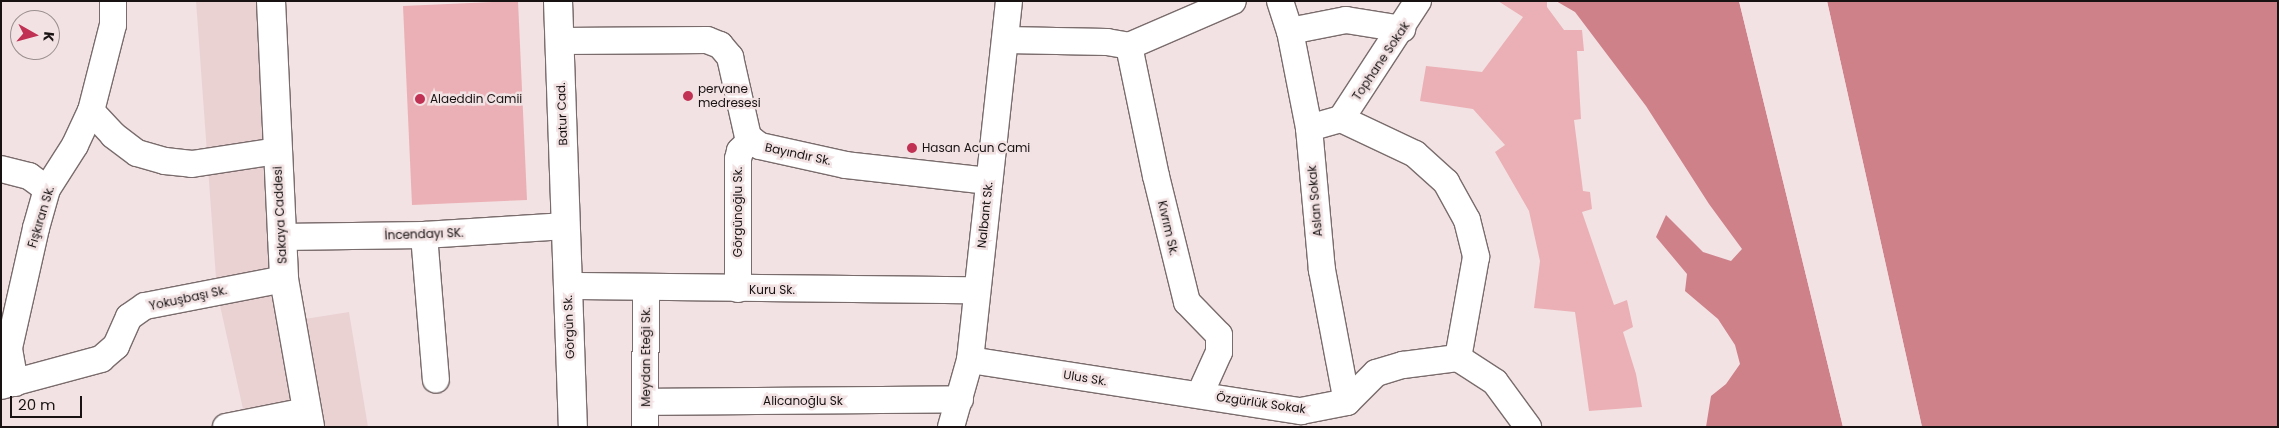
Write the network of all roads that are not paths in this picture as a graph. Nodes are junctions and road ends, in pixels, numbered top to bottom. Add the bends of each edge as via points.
1 (113, 1) edge
2 (271, 1) edge
3 (558, 1) edge
4 (1009, 1) edge
5 (1232, 1) edge
6 (1280, 1) edge
7 (1418, 1) edge
8 (1402, 29) junction
9 (1290, 31) junction
10 (560, 40) junction
11 (1006, 40) junction
12 (1129, 46) junction
13 (91, 111) junction
14 (1341, 119) junction
15 (1309, 128) junction
16 (751, 140) junction
17 (277, 151) junction
18 (1, 169) edge
19 (989, 181) junction
20 (47, 189) junction
21 (566, 226) junction
22 (424, 235) junction
23 (281, 237) junction
24 (284, 279) junction
25 (568, 286) junction
26 (646, 288) junction
27 (738, 289) junction
28 (977, 290) junction
29 (1458, 358) junction
30 (970, 360) junction
31 (436, 380) dead end
32 (8, 385) edge
33 (1200, 394) junction
34 (960, 400) junction
35 (1347, 402) junction
36 (646, 414) edge
37 (308, 419) edge
38 (226, 427) edge
39 (573, 427) edge
40 (952, 427) edge
41 (1528, 427) edge

1 - 13 street, Fışkıran Sk. via 113,25
2 - 17 main road, Sakaya Caddesi
3 - 10 main road, Batur Cad.
4 - 11 street, Nalbant Sk.
5 - 12 street
6 - 9 street, Aslan Sokak
7 - 8 street, Tophane Sokak
8 - 9 street via 1346,20
8 - 14 street, Tophane Sokak
9 - 15 street, Aslan Sokak
10 - 16 street, Bayındır Sk. via 708,40 720,45 730,57 744,123
10 - 21 main road, Batur Cad.
11 - 12 street via 1107,42
11 - 19 street, Nalbant Sk.
12 - 33 street, Kıvrım Sk. via 1187,302 1219,335 1219,352
13 - 17 street via 113,135 137,153 164,161 192,164
13 - 20 street, Fışkıran Sk. via 75,145
14 - 15 street
14 - 29 street via 1415,154 1446,182 1467,220 1476,257
15 - 35 street, Aslan Sokak via 1322,270
16 - 19 street, Bayındır Sk. via 775,152
16 - 27 street, Görgünoğlu Sk. via 740,150 738,159
17 - 23 main road, Sakaya Caddesi
18 - 20 street via 29,176
19 - 28 street, Nalbant Sk.
20 - 32 street, Fışkıran Sk. via 9,348
21 - 22 street, İncendayı SK.
21 - 25 main road, Görgün Sk.
22 - 23 street, İncendayı SK.
22 - 31 street
23 - 24 main road, Sakaya Caddesi
24 - 32 street, Yokuşbaşı Sk. via 146,306 129,316 116,346 101,359
24 - 37 main road, Sakaya Caddesi
25 - 26 street, Kuru Sk.
25 - 39 main road, Görgün Sk.
26 - 27 street, Kuru Sk.
26 - 36 street, Meydan Eteği Sk.
27 - 28 street, Kuru Sk.
28 - 30 street, Nalbant Sk.
29 - 35 street via 1403,365 1376,373
29 - 41 street via 1494,382
30 - 33 street, Ulus Sk.
30 - 34 street, Nalbant Sk.
33 - 35 street, Özgürlük Sokak via 1301,411
34 - 36 street, Alicanoğlu Sk
34 - 40 street, Nalbant Sk.
37 - 38 street

